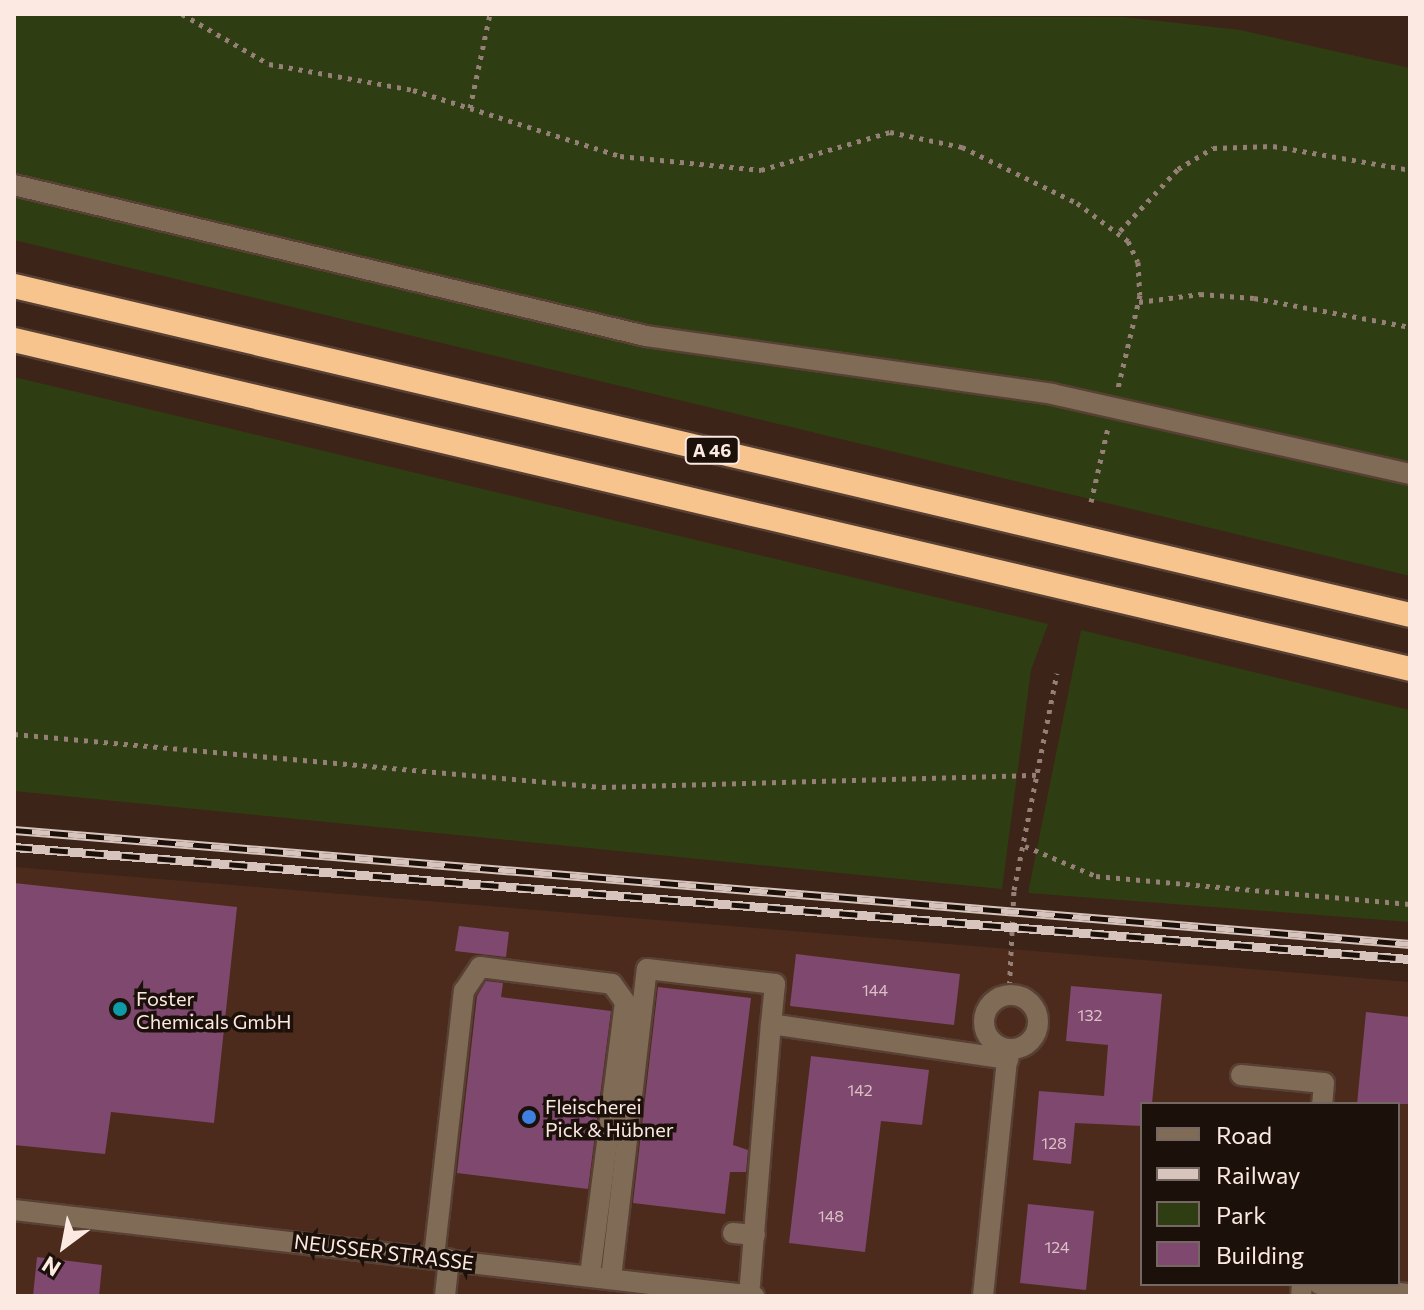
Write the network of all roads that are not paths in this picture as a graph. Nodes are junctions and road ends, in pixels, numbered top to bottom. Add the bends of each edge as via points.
1 (14, 185) edge
2 (14, 286) edge
3 (14, 340) edge
4 (1410, 474) edge
5 (1410, 615) edge
6 (1410, 669) edge
7 (771, 1024) junction
8 (1008, 1054) junction
9 (1241, 1075) dead end
10 (1322, 1102) edge
11 (14, 1210) edge
12 (733, 1233) dead end
13 (755, 1235) junction
14 (442, 1258) junction
15 (590, 1276) junction
16 (611, 1278) junction
17 (1337, 1286) edge
18 (1410, 1294) edge
19 (445, 1296) edge
20 (751, 1296) edge
21 (983, 1296) edge

1 - 4 street via 646,336 1113,405
2 - 5 highway, A 46
3 - 6 highway
7 - 8 street
7 - 13 street
7 - 16 street via 775,984 647,969 627,1219
8 - 8 street via 984,1026 992,1002 1009,995 1026,999 1038,1022 1025,1045
8 - 21 street
9 - 10 street via 1324,1083
11 - 14 street, NEUSSER STRASSE
12 - 13 street
13 - 20 street
14 - 15 street, NEUSSER STRASSE
14 - 15 street via 464,991 480,967 612,984 625,1002
14 - 19 street
15 - 16 street, NEUSSER STRASSE
16 - 20 street, NEUSSER STRASSE
17 - 18 street

